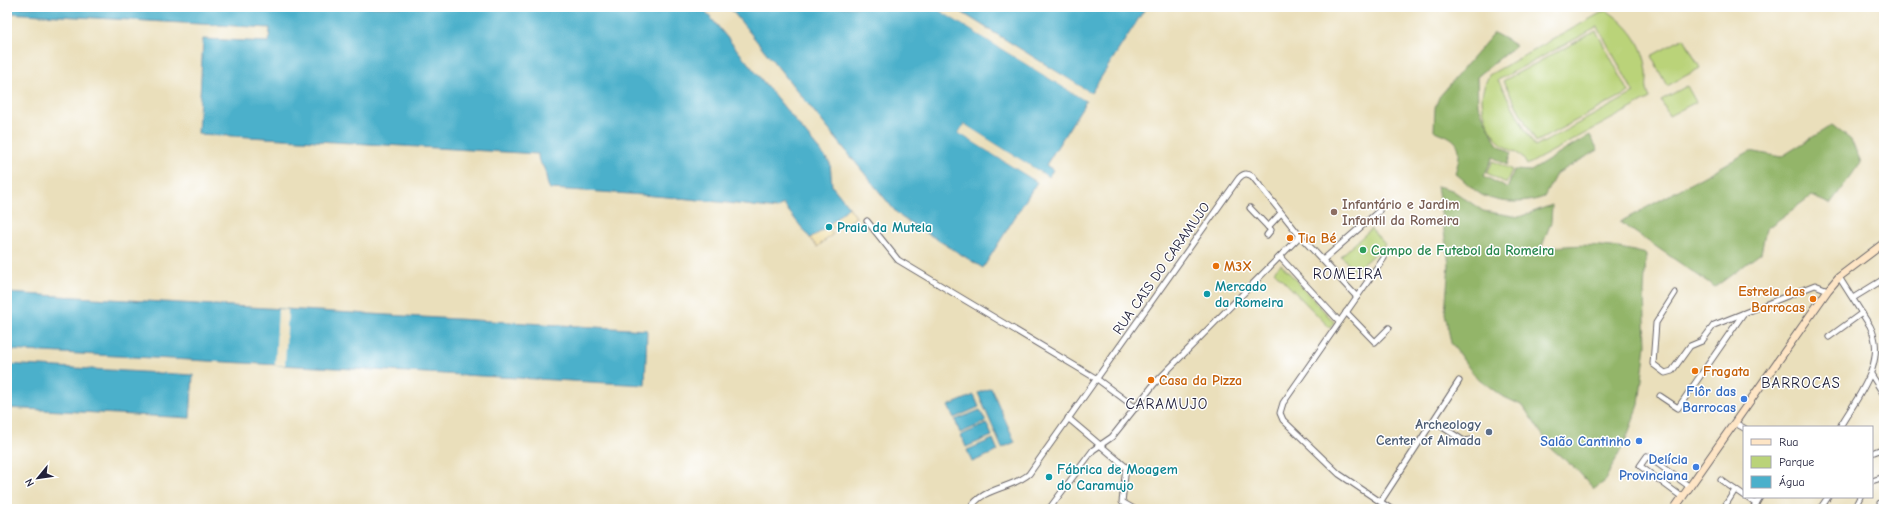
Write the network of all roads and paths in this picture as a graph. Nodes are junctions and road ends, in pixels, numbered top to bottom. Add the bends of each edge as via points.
1 (1250, 208) dead end
2 (1379, 211) dead end
3 (1281, 213) junction
4 (867, 222) dead end
5 (1268, 227) junction
6 (1267, 235) dead end
7 (1300, 236) junction
8 (1884, 243) edge
9 (1280, 257) junction
10 (1384, 258) dead end
11 (1323, 260) junction
12 (1839, 277) junction
13 (1884, 279) edge
14 (1828, 290) junction
15 (1675, 293) dead end
16 (1357, 296) junction
17 (1853, 298) junction
18 (1346, 312) junction
19 (1862, 313) junction
20 (1743, 314) junction
21 (1339, 321) junction
22 (1389, 328) dead end
23 (1829, 337) dead end
24 (1870, 374) junction
25 (1097, 379) junction
26 (1459, 381) dead end
27 (1882, 387) edge
28 (1884, 395) edge
29 (1660, 396) dead end
30 (1136, 408) junction
31 (1068, 418) junction
32 (1434, 421) junction
33 (1735, 423) junction
34 (1841, 425) dead end
35 (1743, 427) edge
36 (1471, 440) dead end
37 (1100, 446) junction
38 (1884, 448) edge
39 (1873, 453) edge
40 (1884, 477) edge
41 (1721, 480) dead end
42 (1873, 481) edge
43 (1690, 487) junction
44 (1735, 490) junction
45 (1743, 495) edge
46 (1682, 497) junction
47 (1748, 498) edge
48 (1759, 498) edge
49 (1827, 498) edge
50 (1860, 498) edge
51 (1381, 501) junction
52 (1880, 503) dead end
53 (1756, 504) junction
54 (970, 509) edge
55 (1049, 509) edge
56 (1134, 509) edge
57 (1391, 509) edge
58 (1674, 509) edge
59 (1723, 509) edge
60 (1752, 509) edge
61 (1820, 509) edge
62 (1854, 509) edge
63 (1882, 509) edge

1 - 5 street
2 - 11 street
3 - 5 street
3 - 7 street
3 - 25 street, RUA CAIS DO CARAMUJO via 1252,176 1246,173 1239,178
4 - 25 street via 898,260
5 - 6 street via 1271,230
7 - 9 street
7 - 11 street
8 - 12 street
9 - 21 street
9 - 30 street via 1155,383
10 - 16 street
11 - 16 street
12 - 14 street
12 - 17 street
13 - 17 street
14 - 20 street via 1815,285
14 - 33 street
15 - 20 street via 1656,323 1653,364 1662,372 1670,373 1690,346 1702,341 1714,325
16 - 18 street
17 - 19 street
18 - 21 street
18 - 22 street via 1375,342
19 - 23 street
19 - 24 street via 1874,338 1875,355
20 - 29 street via 1678,408
21 - 51 street via 1282,405 1281,416 1339,474
24 - 27 street
24 - 34 street
25 - 30 street
25 - 31 street, RUA CAIS DO CARAMUJO
26 - 32 street
27 - 28 street
30 - 37 street via 1112,438
31 - 37 street
31 - 54 street, RUA CAIS DO CARAMUJO via 1029,474 983,495
32 - 36 street via 1464,441
32 - 51 street
33 - 35 street
33 - 43 street
37 - 55 street via 1094,450
37 - 56 street via 1126,467 1122,502
38 - 39 street
40 - 42 street
41 - 44 street
43 - 46 street
43 - 46 street via 1647,456 1640,466
44 - 45 street
44 - 59 street
46 - 58 street
47 - 53 street
48 - 53 street
49 - 61 street
50 - 62 street
51 - 57 street
52 - 63 street
53 - 60 street

